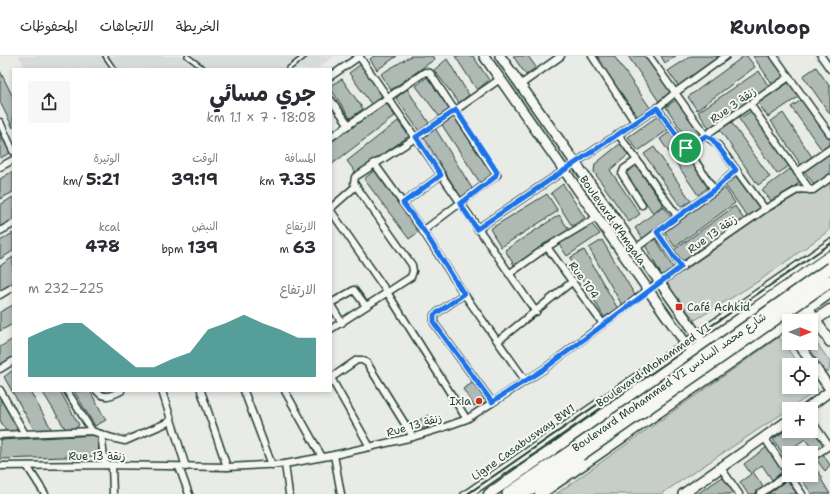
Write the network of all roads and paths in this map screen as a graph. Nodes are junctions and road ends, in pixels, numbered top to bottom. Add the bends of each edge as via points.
1 (105, 56) edge
2 (187, 56) edge
3 (305, 56) edge
4 (359, 56) edge
5 (484, 56) edge
6 (500, 56) edge
7 (561, 56) edge
8 (592, 56) edge
9 (649, 56) edge
10 (726, 56) edge
11 (774, 56) edge
12 (823, 57) edge
13 (113, 68) edge
14 (203, 68) edge
15 (289, 68) edge
16 (830, 69) edge
17 (332, 75) edge
18 (789, 77) junction
19 (500, 79) junction
20 (520, 85) junction
21 (676, 92) junction
22 (388, 97) junction
23 (332, 101) edge
24 (750, 104) junction
25 (657, 108) junction
26 (456, 110) junction
27 (0, 122) edge
28 (635, 122) junction
29 (349, 125) junction
30 (618, 134) junction
31 (830, 134) edge
32 (332, 136) edge
33 (706, 136) junction
34 (416, 137) junction
35 (686, 148) junction
36 (12, 149) edge
37 (830, 149) edge
38 (637, 160) junction
39 (12, 161) edge
40 (575, 162) junction
41 (374, 163) junction
42 (0, 167) edge
43 (564, 170) junction
44 (736, 170) junction
45 (797, 172) junction
46 (441, 175) junction
47 (830, 178) edge
48 (356, 186) junction
49 (714, 190) junction
50 (810, 190) junction
51 (403, 203) junction
52 (460, 204) junction
53 (642, 205) dead end
54 (332, 207) edge
55 (765, 209) junction
56 (332, 212) edge
57 (597, 217) junction
58 (678, 217) junction
59 (12, 225) edge
60 (477, 229) junction
61 (0, 231) edge
62 (424, 231) junction
63 (657, 232) junction
64 (830, 241) edge
65 (547, 247) junction
66 (830, 247) edge
67 (636, 248) junction
68 (830, 256) edge
69 (681, 267) junction
70 (830, 268) edge
71 (509, 274) junction
72 (573, 281) junction
73 (830, 281) edge
74 (660, 282) junction
75 (792, 282) junction
76 (12, 288) edge
77 (648, 290) junction
78 (387, 292) junction
79 (830, 293) edge
80 (464, 294) junction
81 (0, 295) edge
82 (770, 298) junction
83 (332, 303) edge
84 (332, 306) edge
85 (366, 306) junction
86 (809, 309) junction
87 (830, 310) edge
88 (536, 312) junction
89 (782, 314) edge
90 (802, 314) edge
91 (811, 314) edge
92 (818, 318) edge
93 (342, 323) junction
94 (603, 324) junction
95 (818, 326) edge
96 (332, 328) edge
97 (782, 329) edge
98 (700, 338) junction
99 (498, 341) junction
100 (830, 342) edge
101 (688, 346) junction
102 (803, 350) edge
103 (12, 362) edge
104 (0, 369) edge
105 (720, 369) junction
106 (332, 377) edge
107 (709, 377) junction
108 (332, 380) edge
109 (525, 380) junction
110 (0, 390) edge
111 (830, 390) edge
112 (68, 392) edge
113 (97, 392) edge
114 (119, 392) edge
115 (162, 392) edge
116 (201, 392) edge
117 (244, 392) edge
118 (286, 392) edge
119 (492, 402) junction
120 (815, 402) edge
121 (466, 418) junction
122 (171, 421) junction
123 (782, 425) edge
124 (818, 430) edge
125 (92, 431) junction
126 (25, 434) junction
127 (101, 434) junction
128 (0, 435) edge
129 (413, 437) junction
130 (764, 437) junction
131 (829, 445) edge
132 (370, 447) junction
133 (577, 452) junction
134 (818, 453) edge
135 (334, 455) junction
136 (322, 457) junction
137 (285, 464) junction
138 (782, 464) edge
139 (105, 465) junction
140 (112, 465) junction
141 (272, 465) junction
142 (0, 466) edge
143 (27, 466) junction
144 (179, 467) junction
145 (186, 467) junction
146 (227, 467) junction
147 (721, 468) junction
148 (782, 479) edge
149 (794, 482) edge
150 (45, 494) edge
151 (113, 494) edge
152 (189, 494) edge
153 (289, 494) edge
154 (341, 494) edge
155 (463, 494) edge
156 (472, 494) edge
157 (489, 494) edge
158 (508, 494) edge
159 (523, 494) edge
160 (540, 494) edge
161 (683, 494) edge
162 (740, 494) edge
163 (760, 494) edge
164 (802, 494) edge

1 - 13 lane
2 - 14 lane
3 - 15 lane
4 - 17 street
4 - 22 street
5 - 19 street, Boulevard d'Amgala
6 - 20 street, Boulevard d'Amgala
7 - 20 street
8 - 28 street
9 - 21 street
10 - 21 street
11 - 18 street
12 - 16 street
18 - 24 street, Rue 3 زنقة
18 - 31 street
19 - 26 street
19 - 43 street, Boulevard d'Amgala
20 - 40 street, Boulevard d'Amgala
21 - 25 street
21 - 33 street
22 - 26 street via 427,72
22 - 29 street
22 - 34 street
23 - 29 street
24 - 33 street, Rue 3 زنقة
24 - 45 street
25 - 28 street
25 - 35 street
26 - 34 street
26 - 52 street via 497,175
27 - 36 street
28 - 30 street
29 - 32 street
30 - 38 street
30 - 40 street
33 - 35 street, Rue 3 زنقة
33 - 44 street via 712,139
34 - 41 street
34 - 46 street
35 - 49 street
37 - 45 street
38 - 53 street via 624,169 622,174
38 - 58 street
39 - 42 street
40 - 43 street
40 - 67 street, Boulevard d'Amgala
41 - 48 street via 355,177
41 - 51 street
43 - 57 street, Boulevard d'Amgala
43 - 60 street
44 - 49 street
44 - 55 street
45 - 50 street
46 - 51 street
46 - 52 street
47 - 50 street, Rue 13 زنقة via 816,189
48 - 54 street
48 - 78 street via 413,268 411,277
49 - 58 street
50 - 55 street, Rue 13 زنقة via 799,189
51 - 62 street
52 - 60 street
52 - 62 street
55 - 69 street, Rue 13 زنقة
56 - 78 street
57 - 65 street
57 - 77 street, Boulevard d'Amgala
58 - 63 street
59 - 61 street
60 - 71 street
62 - 80 street
63 - 67 street
63 - 69 street
64 - 98 lane
65 - 71 street
65 - 72 street, Rue 104
66 - 98 lane
67 - 74 street, Boulevard d'Amgala
68 - 75 main road, Boulevard Mohammed VI
69 - 74 street, Rue 13 زنقة
70 - 133 highway, Boulevard Mohammed VI شارع محمد السادس, bridge
71 - 88 street
72 - 88 street
72 - 94 street, Rue 104
73 - 133 highway, Boulevard Mohammed VI شارع محمد السادس, bridge
74 - 77 street, Rue 13 زنقة
74 - 98 street, Boulevard d'Amgala
75 - 82 main road, Boulevard Mohammed VI
75 - 86 street
76 - 81 street
77 - 94 street, Rue 13 زنقة
77 - 101 street, Boulevard d'Amgala
78 - 85 street
78 - 121 street
79 - 86 main road
80 - 99 street
80 - 119 street via 434,315 434,323
82 - 89 street
82 - 98 main road, Boulevard Mohammed VI
83 - 85 street via 354,290
84 - 93 street
85 - 93 street
86 - 90 main road
86 - 91 street
87 - 92 main road
88 - 99 street
93 - 96 street
94 - 109 street, Rue 13 زنقة via 544,369
95 - 100 street
97 - 105 main road
98 - 101 main road, Boulevard Mohammed VI
98 - 105 street, Boulevard d'Amgala
99 - 109 street
101 - 107 street, Boulevard d'Amgala
101 - 155 lane, Ligne Casabusway BW1
101 - 156 lane, Ligne Casabusway BW1
101 - 157 main road, Boulevard Mohammed VI
102 - 111 street
103 - 104 street
105 - 107 main road
106 - 129 street via 357,360 367,363
107 - 160 main road
108 - 132 street
109 - 119 street, Rue 13 زنقة
110 - 126 street
111 - 120 street
112 - 125 street
113 - 114 street via 107,397
115 - 122 street
116 - 146 street
117 - 141 street
118 - 136 street
119 - 121 street, Rue 13 زنقة
121 - 129 street, Rue 13 زنقة via 439,430
122 - 127 street via 125,441
122 - 145 street
123 - 130 street
124 - 131 street
125 - 126 street
125 - 127 street
126 - 128 street
127 - 139 street
129 - 132 street, Rue 13 زنقة
130 - 138 street
130 - 147 street
131 - 134 street
132 - 135 street, Rue 13 زنقة
133 - 158 highway, Boulevard Mohammed VI شارع محمد السادس
133 - 159 highway, Boulevard Mohammed VI شارع محمد السادس
135 - 136 street, Rue 13 زنقة
135 - 154 street
136 - 137 street, Rue 13 زنقة
137 - 141 street, Rue 13 زنقة
137 - 153 street
139 - 140 street, Rue 13 زنقة
139 - 143 street, Rue 13 زنقة
140 - 144 street, Rue 13 زنقة
140 - 151 street
141 - 146 street, Rue 13 زنقة
142 - 143 street, Rue 13 زنقة
143 - 150 street
144 - 145 street, Rue 13 زنقة
144 - 152 street
145 - 146 street, Rue 13 زنقة
147 - 161 street
147 - 162 street
148 - 163 street
149 - 164 street

